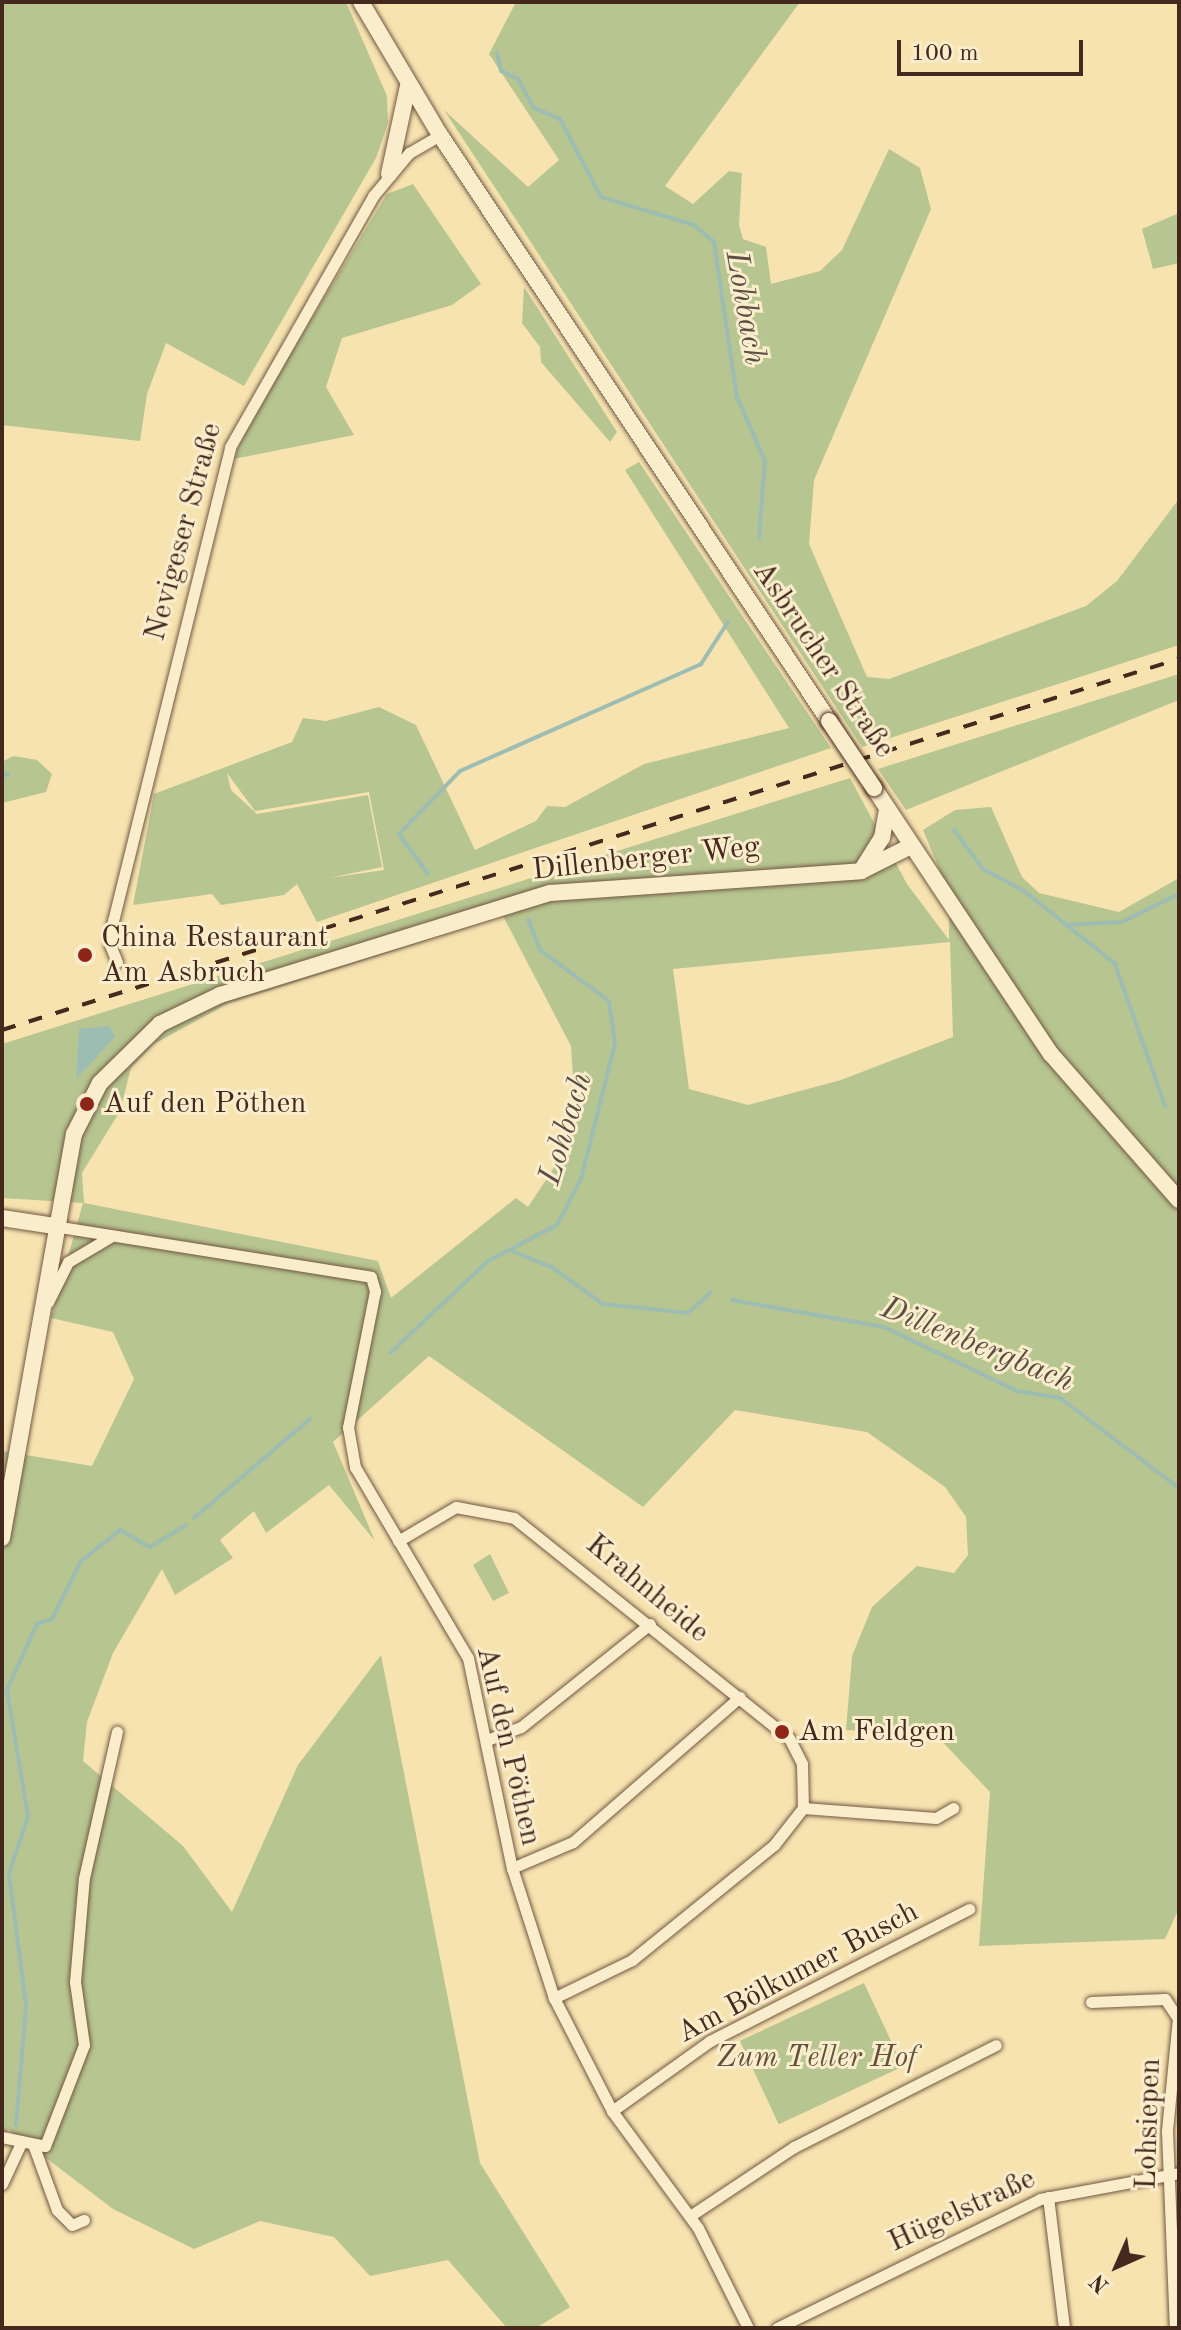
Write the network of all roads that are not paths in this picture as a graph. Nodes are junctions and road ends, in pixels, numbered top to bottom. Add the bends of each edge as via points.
1 (361, 2) edge
2 (408, 86) junction
3 (440, 135) junction
4 (389, 174) junction
5 (887, 809) junction
6 (909, 847) junction
7 (861, 871) junction
8 (117, 962) dead end
9 (1179, 1200) edge
10 (2, 1218) edge
11 (54, 1226) junction
12 (115, 1235) junction
13 (38, 1323) junction
14 (2, 1538) edge
15 (398, 1541) junction
16 (650, 1624) junction
17 (740, 1697) junction
18 (117, 1732) dead end
19 (487, 1740) junction
20 (803, 1808) junction
21 (953, 1808) dead end
22 (512, 1868) junction
23 (969, 1909) dead end
24 (554, 1998) junction
25 (1091, 2002) dead end
26 (996, 2045) dead end
27 (612, 2111) junction
28 (2, 2137) edge
29 (27, 2144) junction
30 (1174, 2172) edge
31 (2, 2184) edge
32 (1048, 2197) junction
33 (690, 2216) junction
34 (84, 2220) dead end
35 (748, 2328) edge
36 (777, 2328) edge
37 (1064, 2328) edge
38 (1175, 2328) edge

1 - 2 main road
2 - 3 main road
2 - 4 main road
3 - 4 street, Nevigeser Straße
3 - 5 main road, Asbrucher Straße, bridge
4 - 8 street, Nevigeser Straße via 230,447 113,921 110,945
5 - 6 main road, Asbrucher Straße
5 - 7 main road via 882,838
6 - 7 main road, Dillenberger Weg
6 - 9 main road, Asbrucher Straße via 1091,1107
7 - 11 main road, Dillenberger Weg via 550,893 220,995 160,1024 118,1060 87,1104
10 - 11 main road
11 - 12 street, Auf den Pöthen
11 - 13 main road, Dillenberger Weg
12 - 13 street via 68,1262
12 - 15 street, Auf den Pöthen via 371,1277 375,1291 348,1427 367,1494
13 - 14 main road, Dillenberger Weg
15 - 16 street, Krahnheide via 438,1513 494,1510 565,1552
15 - 19 street, Auf den Pöthen via 454,1625
16 - 17 street, Krahnheide
16 - 19 street via 521,1727
17 - 20 street, Krahnheide via 789,1738 802,1764
17 - 22 street via 573,1842
18 - 29 street via 84,1878 75,1982 84,2045 45,2146
19 - 22 street, Auf den Pöthen
20 - 21 street via 936,1818
20 - 24 street via 774,1845 656,1942 606,1976
22 - 24 street, Auf den Pöthen
23 - 27 street, Am Bölkumer Busch via 710,2041
24 - 27 street, Auf den Pöthen
25 - 30 street, Lohsiepen via 1165,1999 1178,2018
26 - 33 street via 794,2147
27 - 33 street, Auf den Pöthen
28 - 29 street
29 - 31 street
29 - 34 street via 57,2210 72,2225
30 - 32 street, Hügelstraße
30 - 38 street, Lohsiepen
32 - 36 street, Hügelstraße
32 - 37 street
33 - 35 street, Auf den Pöthen

